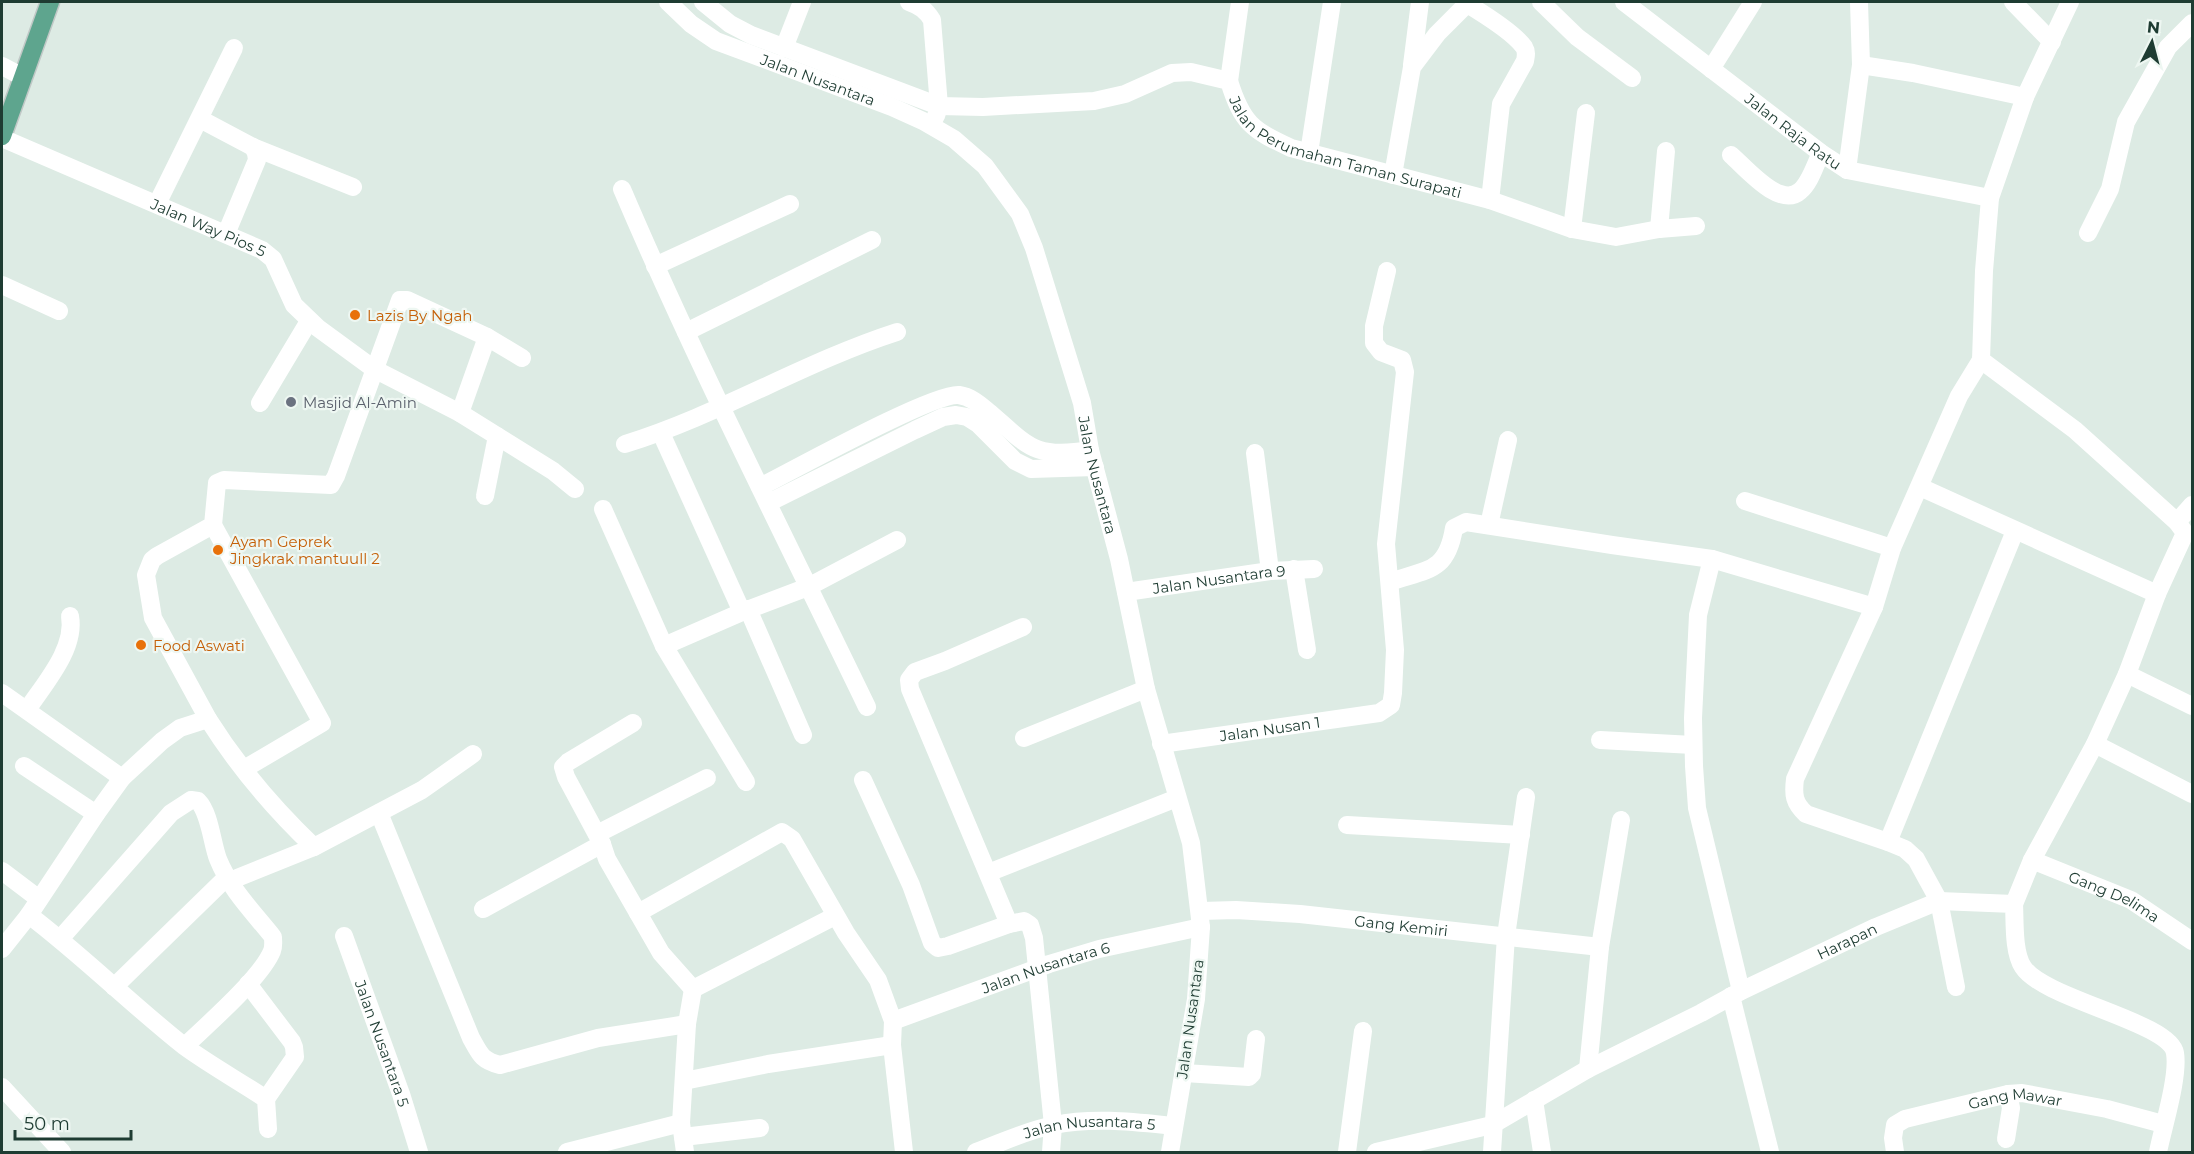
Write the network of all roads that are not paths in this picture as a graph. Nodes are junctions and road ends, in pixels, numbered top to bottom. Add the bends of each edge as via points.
1 (50, 2) edge
2 (668, 2) edge
3 (703, 2) edge
4 (802, 2) edge
5 (909, 2) edge
6 (1240, 2) edge
7 (1332, 2) edge
8 (1420, 2) edge
9 (1467, 2) edge
10 (1541, 2) edge
11 (1624, 2) edge
12 (1753, 2) edge
13 (1859, 2) edge
14 (2013, 2) edge
15 (2070, 2) edge
16 (2193, 23) edge
17 (2052, 42) junction
18 (234, 48) dead end
19 (784, 48) junction
20 (1861, 65) junction
21 (2, 66) edge
22 (1412, 67) junction
23 (1711, 69) junction
24 (23, 77) junction
25 (1632, 78) dead end
26 (1229, 81) junction
27 (2025, 97) junction
28 (939, 106) junction
29 (1586, 113) dead end
30 (200, 118) junction
31 (933, 127) junction
32 (2, 137) edge
33 (253, 147) junction
34 (1666, 151) dead end
35 (1309, 153) junction
36 (1821, 153) junction
37 (1731, 155) dead end
38 (1847, 170) junction
39 (1393, 175) junction
40 (353, 187) dead end
41 (622, 189) dead end
42 (1990, 198) junction
43 (1490, 200) junction
44 (157, 204) junction
45 (790, 204) dead end
46 (1696, 226) dead end
47 (1572, 229) junction
48 (1659, 229) junction
49 (2088, 233) dead end
50 (226, 234) junction
51 (872, 240) dead end
52 (655, 266) junction
53 (1386, 271) dead end
54 (2, 285) edge
55 (59, 311) dead end
56 (309, 321) junction
57 (686, 332) junction
58 (897, 332) dead end
59 (487, 337) junction
60 (522, 358) dead end
61 (1981, 360) junction
62 (374, 369) junction
63 (260, 403) dead end
64 (721, 407) junction
65 (460, 413) junction
66 (661, 433) junction
67 (497, 436) junction
68 (1508, 440) dead end
69 (625, 444) dead end
70 (1255, 453) dead end
71 (1093, 459) junction
72 (1920, 487) junction
73 (574, 489) dead end
74 (764, 495) junction
75 (485, 496) dead end
76 (1745, 501) dead end
77 (2193, 505) edge
78 (603, 509) dead end
79 (213, 525) junction
80 (1489, 525) junction
81 (2015, 531) junction
82 (2185, 531) edge
83 (897, 540) dead end
84 (1892, 548) junction
85 (1712, 559) junction
86 (1294, 569) junction
87 (1314, 569) dead end
88 (1270, 571) junction
89 (1390, 582) junction
90 (808, 587) junction
91 (1126, 592) junction
92 (2157, 594) junction
93 (1874, 607) junction
94 (745, 610) junction
95 (70, 616) dead end
96 (1023, 627) dead end
97 (664, 646) junction
98 (1307, 650) dead end
99 (2127, 674) junction
100 (1146, 689) junction
101 (2, 693) edge
102 (867, 706) dead end
103 (2193, 706) edge
104 (27, 710) junction
105 (208, 718) junction
106 (633, 723) dead end
107 (802, 735) dead end
108 (1024, 738) dead end
109 (1600, 740) dead end
110 (1161, 744) junction
111 (2095, 744) junction
112 (1693, 745) junction
113 (473, 754) dead end
114 (24, 766) dead end
115 (244, 769) junction
116 (122, 778) junction
117 (706, 778) dead end
118 (863, 780) dead end
119 (746, 782) dead end
120 (2193, 794) edge
121 (1526, 797) dead end
122 (1177, 798) junction
123 (379, 813) junction
124 (96, 814) junction
125 (1621, 820) dead end
126 (1347, 825) dead end
127 (1521, 835) junction
128 (600, 839) junction
129 (1888, 842) junction
130 (314, 847) junction
131 (2032, 860) junction
132 (2, 871) edge
133 (988, 873) junction
134 (232, 878) junction
135 (39, 899) junction
136 (1939, 901) junction
137 (2014, 904) junction
138 (483, 909) dead end
139 (638, 913) junction
140 (29, 915) junction
141 (836, 916) junction
142 (1201, 919) junction
143 (1009, 924) junction
144 (344, 936) dead end
145 (1506, 936) junction
146 (60, 939) junction
147 (2193, 940) edge
148 (1600, 947) junction
149 (2, 949) edge
150 (1036, 969) junction
151 (249, 984) junction
152 (114, 987) junction
153 (1956, 987) dead end
154 (693, 989) junction
155 (1736, 994) junction
156 (893, 1021) junction
157 (687, 1024) junction
158 (1363, 1031) dead end
159 (1256, 1039) dead end
160 (892, 1045) junction
161 (185, 1046) junction
162 (1588, 1069) junction
163 (1184, 1073) junction
164 (684, 1081) junction
165 (2, 1087) edge
166 (2008, 1094) junction
167 (266, 1099) junction
168 (1534, 1100) junction
169 (2163, 1124) junction
170 (1053, 1125) junction
171 (1492, 1125) junction
172 (1174, 1126) junction
173 (760, 1128) dead end
174 (268, 1129) dead end
175 (683, 1138) edge
176 (2006, 1139) dead end
177 (62, 1152) edge
178 (419, 1152) edge
179 (567, 1152) edge
180 (904, 1152) edge
181 (976, 1152) edge
182 (1051, 1152) edge
183 (1170, 1152) edge
184 (1347, 1152) edge
185 (1376, 1152) edge
186 (1491, 1152) edge
187 (1542, 1152) edge
188 (1770, 1152) edge
189 (1895, 1152) edge
190 (2158, 1152) edge

1 - 24 main road
2 - 31 street, Jalan Nusantara via 716,41 892,107
3 - 19 street, Jalan Perumahan Taman Surapati via 730,24
4 - 19 street
5 - 28 street via 928,12 932,20
6 - 26 street
7 - 35 street
8 - 22 street
9 - 22 street
9 - 43 street via 1515,39 1526,54 1501,104
10 - 25 street via 1577,37
11 - 23 street, Jalan Raja Ratu
12 - 23 street
13 - 20 street
14 - 17 street
15 - 17 street
16 - 49 street via 2168,47 2126,122 2110,189
17 - 27 street
18 - 30 street
19 - 28 street, Jalan Perumahan Taman Surapati
20 - 27 street
20 - 38 street
21 - 24 street
22 - 39 street
23 - 36 street, Jalan Raja Ratu
24 - 32 main road
26 - 28 street, Jalan Perumahan Taman Surapati via 1191,72 1172,73 1125,94 1094,101
26 - 35 street, Jalan Perumahan Taman Surapati via 1246,122 1267,137
27 - 42 street
28 - 31 street
29 - 47 street
30 - 33 street
30 - 44 street
31 - 71 street, Jalan Nusantara via 985,166 1020,214 1082,403
32 - 44 street, Jalan Way Pios 5
33 - 40 street
33 - 50 street via 256,160
34 - 48 street
35 - 39 street, Jalan Perumahan Taman Surapati
36 - 37 street via 1802,190 1792,197 1768,187
36 - 38 street, Jalan Raja Ratu
38 - 42 street, Jalan Raja Ratu
39 - 43 street, Jalan Perumahan Taman Surapati
41 - 52 street
42 - 61 street
43 - 47 street, Jalan Perumahan Taman Surapati
44 - 50 street, Jalan Way Pios 5
45 - 52 street
46 - 48 street, Jalan Perumahan Taman Surapati
47 - 48 street, Jalan Perumahan Taman Surapati via 1616,237
50 - 56 street, Jalan Way Pios 5 via 273,259 294,305
51 - 57 street
52 - 57 street
53 - 89 street via 1374,343 1381,352 1402,360 1405,372 1386,544
54 - 55 street
56 - 62 street, Jalan Way Pios 5
56 - 63 street
57 - 64 street
58 - 64 street
59 - 60 street
59 - 62 street via 400,300
59 - 65 street
61 - 72 street via 1959,396
61 - 82 street via 2075,430
62 - 65 street, Jalan Way Pios 5
62 - 79 street via 331,485 219,481
64 - 66 street
64 - 74 street
65 - 67 street, Jalan Way Pios 5
66 - 69 street
66 - 94 street
67 - 73 street, Jalan Way Pios 5
67 - 75 street
68 - 80 street
70 - 88 street
71 - 74 street via 1031,448 973,399 956,395 906,413
71 - 91 street, Jalan Nusantara
72 - 81 street
72 - 84 street
74 - 90 street
76 - 84 street
77 - 82 street
78 - 97 street
79 - 105 street via 157,556 146,575 153,618
79 - 115 street via 322,723
80 - 85 street
80 - 89 street via 1460,523 1454,528 1448,554 1441,563
81 - 92 street
81 - 129 street
82 - 92 street
83 - 90 street
84 - 93 street
85 - 93 street
85 - 112 street via 1698,615
86 - 87 street, Jalan Nusantara 9
86 - 88 street, Jalan Nusantara 9
86 - 98 street
88 - 91 street, Jalan Nusantara 9
89 - 110 street, Jalan Nusan 1 via 1395,650 1393,693 1390,705 1379,713
90 - 94 street
90 - 102 street
91 - 100 street, Jalan Nusantara
92 - 99 street
93 - 129 street via 1795,779 1793,793 1796,805 1806,814
94 - 97 street
94 - 107 street
95 - 104 street via 67,647
96 - 133 street via 915,672 909,680
97 - 119 street
99 - 103 street
99 - 111 street
100 - 108 street
100 - 110 street, Jalan Nusantara
101 - 104 street
104 - 116 street
105 - 115 street
105 - 116 street via 180,728
106 - 128 street via 563,767
109 - 112 street
110 - 122 street, Jalan Nusantara
111 - 120 street
111 - 131 street
112 - 155 street via 1697,808
113 - 123 street via 422,790
114 - 124 street
115 - 130 street
116 - 124 street
117 - 128 street
118 - 143 street via 911,885 932,943 938,948 948,946
121 - 127 street
122 - 133 street
122 - 142 street, Jalan Nusantara via 1191,843
123 - 130 street
123 - 157 street via 471,1038 487,1062 500,1065 598,1038
124 - 135 street
125 - 148 street
126 - 127 street
127 - 145 street
128 - 138 street
128 - 139 street
129 - 136 street via 1905,849 1916,860
130 - 134 street
131 - 137 street
131 - 147 street, Gang Delima via 2131,900
132 - 135 street
133 - 143 street
134 - 146 street via 218,859 201,805 191,800 171,813
134 - 151 street via 233,889 273,937 271,953
134 - 152 street
135 - 140 street
136 - 137 street, Harapan
136 - 153 street
136 - 155 street, Harapan
137 - 169 street via 2016,942 2026,972 2056,990 2131,1021 2170,1044 2175,1052 2175,1076
139 - 141 street via 782,832 792,839
139 - 154 street via 661,953
140 - 146 street
140 - 149 street
141 - 154 street
141 - 156 street via 878,980
142 - 145 street, Gang Kemiri via 1263,911
142 - 150 street, Jalan Nusantara 6
142 - 163 street, Jalan Nusantara via 1196,999
143 - 150 street via 1024,921 1030,926
144 - 178 street, Jalan Nusantara 5
145 - 148 street, Gang Kemiri
145 - 171 street
146 - 152 street
148 - 162 street
150 - 156 street, Jalan Nusantara 6
150 - 170 street
151 - 161 street
151 - 167 street via 295,1051 295,1057
152 - 161 street
154 - 157 street
155 - 162 street, Harapan
155 - 188 street
156 - 160 street
157 - 164 street
158 - 184 street
159 - 163 street via 1254,1067 1249,1077
160 - 164 street
160 - 180 street
161 - 167 street
162 - 168 street, Harapan
163 - 172 street, Jalan Nusantara
164 - 175 street
165 - 177 street
166 - 169 street, Gang Mawar via 2022,1093 2107,1109
166 - 176 street via 2011,1108
166 - 189 street, Gang Mawar via 1905,1119 1895,1125
167 - 174 street
168 - 171 street, Harapan
168 - 187 street
169 - 190 street
170 - 172 street, Jalan Nusantara 5 via 1096,1120
170 - 181 street, Jalan Nusantara 5
170 - 182 street
171 - 185 street, Harapan
171 - 186 street
172 - 183 street, Jalan Nusantara
173 - 175 street
175 - 179 street

